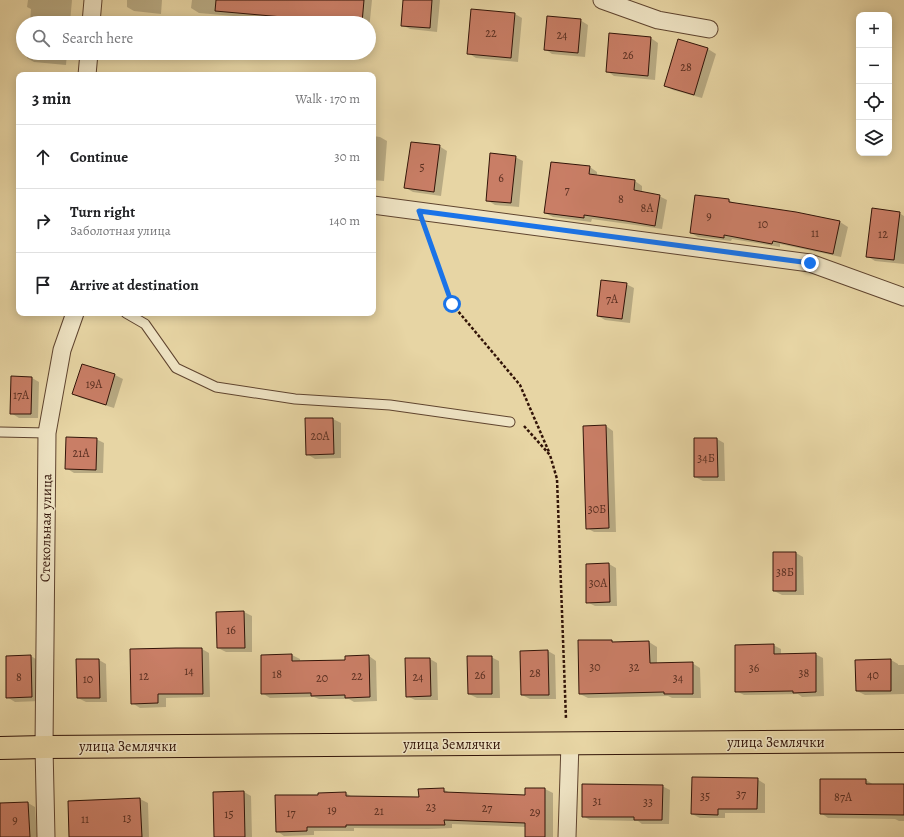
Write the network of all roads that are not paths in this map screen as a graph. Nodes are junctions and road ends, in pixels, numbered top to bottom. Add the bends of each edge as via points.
1 (93, 0) edge
2 (602, 0) edge
3 (92, 16) edge
4 (709, 29) dead end
5 (88, 60) edge
6 (87, 72) edge
7 (376, 205) edge
8 (904, 297) edge
9 (74, 316) edge
10 (131, 316) edge
11 (510, 422) road end
12 (0, 432) edge
13 (47, 433) junction
14 (904, 741) edge
15 (570, 743) junction
16 (44, 747) junction
17 (0, 748) edge
18 (46, 837) edge
19 (567, 837) edge

1 - 3 street
2 - 4 street via 658,20
5 - 6 street
7 - 8 street via 810,263
9 - 13 street, Стекольная улица via 62,350
10 - 11 lane via 145,324 176,368 216,387 295,400 390,405
12 - 13 lane
13 - 16 street, Стекольная улица
14 - 15 main road, улица Землячки
15 - 16 main road, улица Землячки
15 - 19 street
16 - 17 main road, улица Землячки
16 - 18 street, Стекольная улица

